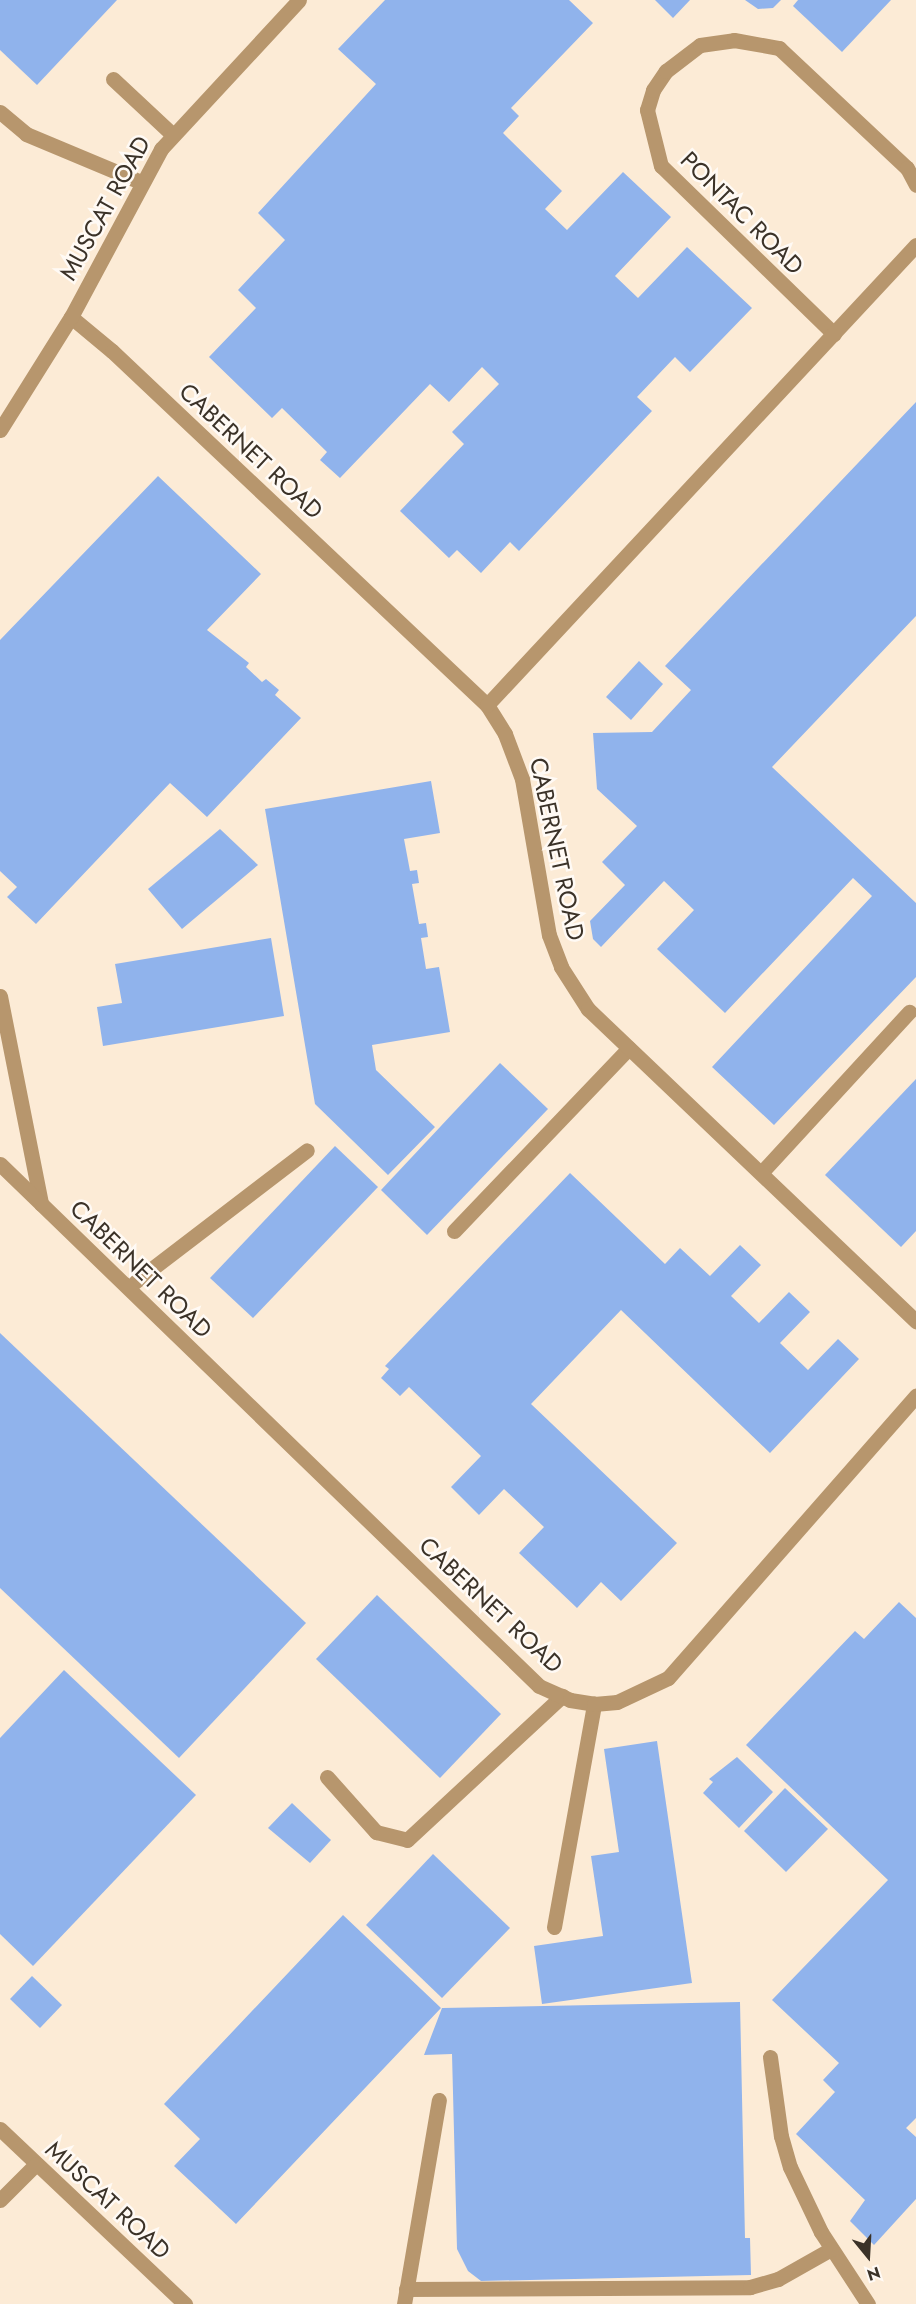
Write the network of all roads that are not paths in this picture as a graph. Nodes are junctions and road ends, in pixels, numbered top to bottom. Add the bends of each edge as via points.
1 (299, 0) edge
2 (113, 79) dead end
3 (0, 112) edge
4 (173, 135) junction
5 (141, 182) junction
6 (916, 185) edge
7 (916, 245) edge
8 (70, 317) junction
9 (834, 334) junction
10 (0, 430) edge
11 (487, 705) junction
12 (0, 996) edge
13 (909, 1012) dead end
14 (629, 1047) junction
15 (307, 1150) dead end
16 (0, 1164) edge
17 (761, 1173) junction
18 (41, 1204) junction
19 (454, 1231) dead end
20 (128, 1287) junction
21 (916, 1321) edge
22 (916, 1396) edge
23 (562, 1696) junction
24 (594, 1704) junction
25 (327, 1777) dead end
26 (554, 1927) dead end
27 (770, 2057) dead end
28 (439, 2100) dead end
29 (0, 2129) edge
30 (36, 2164) junction
31 (0, 2200) edge
32 (831, 2249) junction
33 (405, 2297) edge
34 (185, 2304) edge
35 (868, 2304) edge

1 - 4 street, MUSCAT ROAD
2 - 4 street
3 - 5 street via 26,134
4 - 5 street, MUSCAT ROAD
5 - 8 street, MUSCAT ROAD
6 - 9 street, PONTAC ROAD via 907,168 778,48 734,40 700,45 666,70 653,90 646,110 661,166
7 - 9 street
8 - 10 street, MUSCAT ROAD
8 - 11 street, CABERNET ROAD via 112,351
9 - 11 street
11 - 14 street, CABERNET ROAD via 505,734 522,779 549,934 561,967 588,1009
12 - 18 street, CABERNET ROAD
13 - 17 street
14 - 17 street, CABERNET ROAD
14 - 19 street
15 - 20 street
16 - 18 street, CABERNET ROAD
17 - 21 street, CABERNET ROAD
18 - 20 street, CABERNET ROAD
20 - 23 street, CABERNET ROAD via 538,1686
22 - 24 street, CABERNET ROAD via 668,1678 642,1694
23 - 24 street, CABERNET ROAD
23 - 25 street via 407,1840 376,1832
24 - 26 street
27 - 32 street via 781,2136 790,2167
28 - 33 street
29 - 30 street, MUSCAT ROAD
30 - 31 street
30 - 34 street, MUSCAT ROAD
32 - 33 street via 801,2269 750,2287
32 - 35 street

